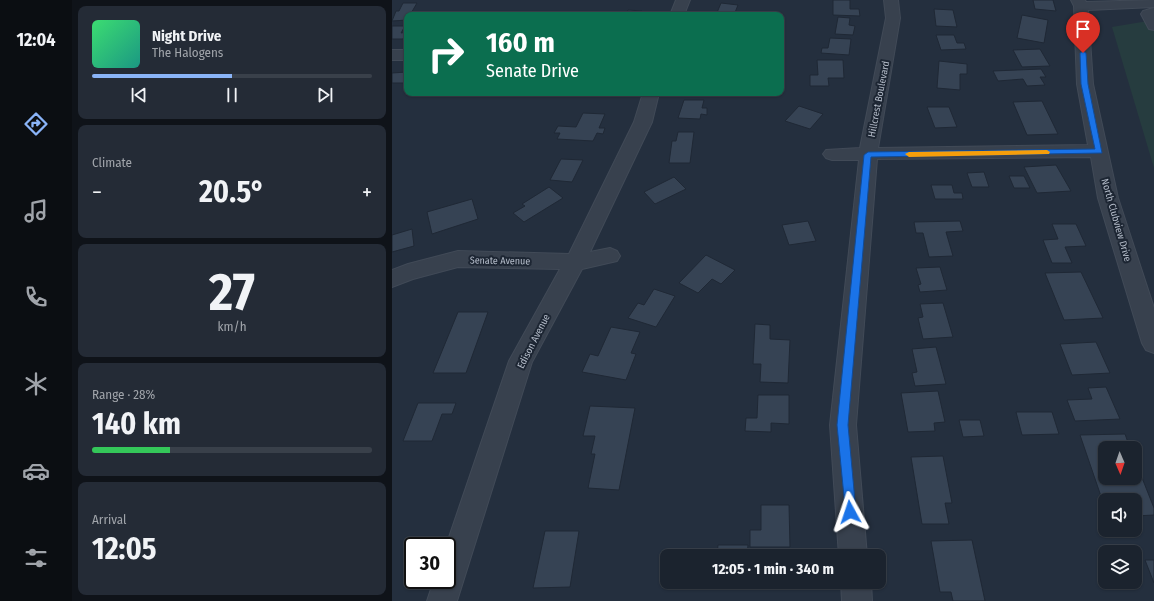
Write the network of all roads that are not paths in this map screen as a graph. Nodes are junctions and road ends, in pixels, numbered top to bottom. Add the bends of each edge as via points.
1 (683, 0) edge
2 (891, 0) edge
3 (1079, 3) edge
4 (1154, 3) edge
5 (678, 12) edge
6 (1154, 12) edge
7 (1154, 26) edge
8 (392, 56) edge
9 (404, 56) edge
10 (650, 96) edge
11 (1099, 151) junction
12 (832, 154) dead end
13 (868, 155) junction
14 (610, 256) dead end
15 (575, 262) junction
16 (392, 279) edge
17 (1154, 344) edge
18 (852, 549) edge
19 (856, 589) edge
20 (442, 601) edge
21 (857, 601) edge

1 - 5 street
2 - 13 street, Hillcrest Boulevard via 893,18
3 - 4 street
3 - 11 street, North Clubview Drive via 1085,84
6 - 7 street via 1148,14
8 - 9 street
10 - 15 street, Edison Avenue via 643,122
11 - 13 street
11 - 17 street, North Clubview Drive via 1108,198
12 - 13 street
13 - 18 street, Hillcrest Boulevard via 843,425
14 - 15 street, Senate Avenue
15 - 16 street, Senate Avenue via 458,260 408,272
15 - 20 street, Edison Avenue via 521,361
19 - 21 street

